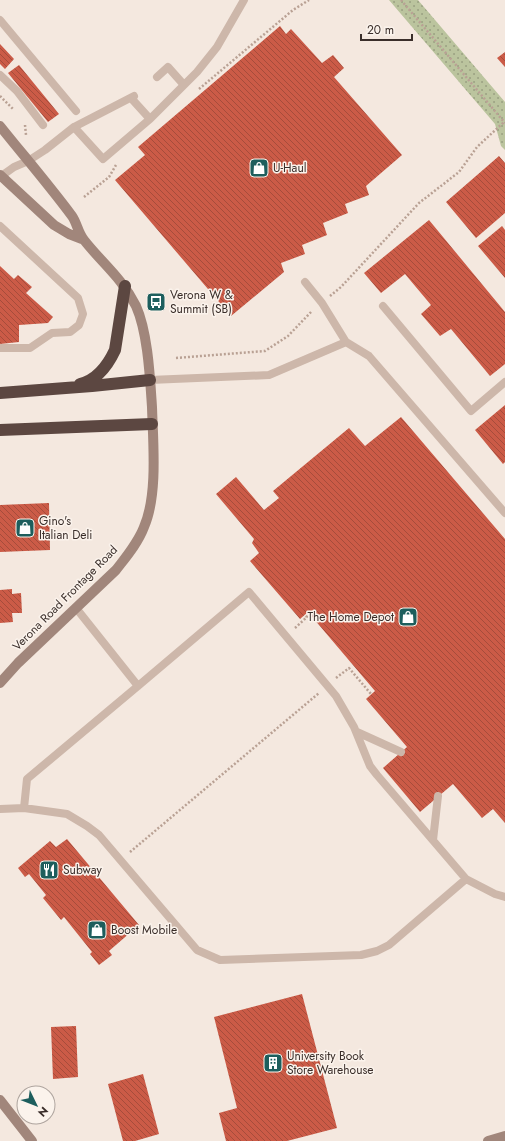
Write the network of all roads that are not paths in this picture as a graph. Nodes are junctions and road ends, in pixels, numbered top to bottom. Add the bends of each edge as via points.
1 (244, 0) edge
2 (0, 20) edge
3 (0, 75) edge
4 (157, 76) dead end
5 (184, 85) junction
6 (76, 111) dead end
7 (150, 119) junction
8 (43, 125) dead end
9 (0, 126) edge
10 (74, 127) junction
11 (28, 161) junction
12 (0, 176) edge
13 (0, 226) edge
14 (82, 239) junction
15 (305, 282) dead end
16 (125, 286) junction
17 (383, 306) dead end
18 (346, 342) junction
19 (0, 348) edge
20 (150, 380) junction
21 (505, 382) edge
22 (59, 389) junction
23 (0, 394) edge
24 (152, 424) junction
25 (0, 430) edge
26 (505, 513) edge
27 (76, 608) junction
28 (0, 683) edge
29 (138, 686) junction
30 (357, 732) junction
31 (401, 752) dead end
32 (438, 796) dead end
33 (24, 808) junction
34 (0, 809) edge
35 (433, 840) junction
36 (466, 880) junction
37 (505, 897) edge
38 (0, 1100) edge
39 (505, 1136) edge
40 (32, 1141) edge
41 (488, 1141) edge

1 - 5 lane via 217,47
2 - 6 lane
3 - 8 lane via 17,91
4 - 5 lane via 168,67
5 - 7 lane
7 - 10 lane via 132,97
7 - 10 lane via 103,159
9 - 11 street, Verona Road Frontage Road
10 - 11 lane
11 - 12 lane
11 - 14 street, Verona Road Frontage Road via 73,217
12 - 14 street, Verona Road Frontage Road via 54,225
13 - 19 lane via 78,298 83,314 79,325 70,332 52,333 30,348
14 - 16 street, Verona Road Frontage Road
15 - 18 lane via 322,303
16 - 20 street, Verona Road Frontage Road via 142,324
16 - 22 highway via 115,350 109,361 89,382
17 - 21 lane via 471,411
18 - 20 lane via 269,374
18 - 26 lane via 369,356
20 - 22 highway
20 - 24 street, Verona Road Frontage Road
22 - 23 highway
24 - 25 highway
24 - 27 street, Verona Road Frontage Road via 154,473 151,501 144,527 116,570
27 - 28 street, Verona Road Frontage Road
27 - 29 lane
29 - 30 lane via 249,592 336,696
29 - 33 lane via 27,778
30 - 31 lane
30 - 35 lane via 370,766
32 - 35 lane
33 - 34 lane
33 - 36 lane via 67,814 99,835 197,950 220,960 361,954 377,951 389,944
35 - 36 lane
36 - 37 lane
38 - 40 street
39 - 41 street

